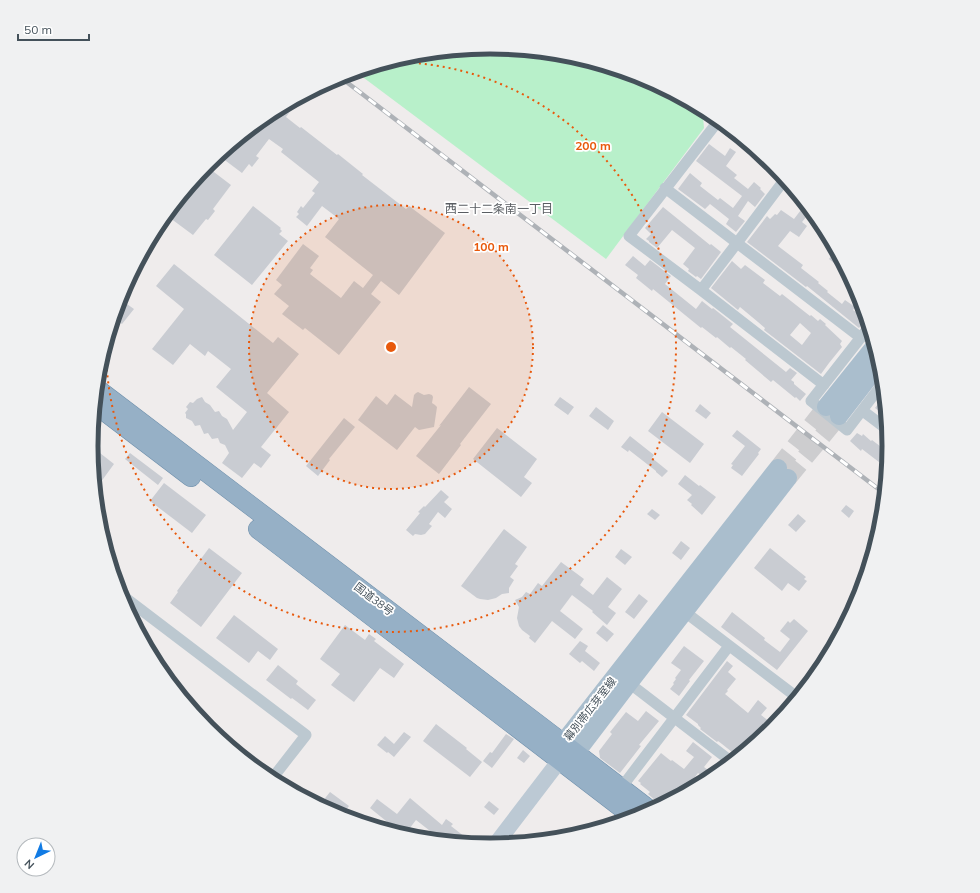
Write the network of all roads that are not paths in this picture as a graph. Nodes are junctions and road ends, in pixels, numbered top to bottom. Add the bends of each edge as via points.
1 (715, 125) edge
2 (781, 184) edge
3 (665, 188) junction
4 (737, 243) junction
5 (701, 290) junction
6 (868, 342) edge
7 (875, 369) edge
8 (824, 385) junction
9 (878, 390) edge
10 (101, 392) edge
11 (100, 407) edge
12 (863, 411) junction
13 (882, 425) edge
14 (129, 600) edge
15 (685, 612) junction
16 (729, 646) junction
17 (628, 683) junction
18 (793, 695) edge
19 (674, 718) junction
20 (566, 753) junction
21 (728, 759) edge
22 (275, 775) edge
23 (616, 794) junction
24 (644, 807) edge
25 (631, 813) edge
26 (500, 839) edge

1 - 3 street
2 - 4 street
3 - 4 street
3 - 5 street via 629,236
4 - 5 street
4 - 6 street
5 - 8 street
6 - 7 main road via 833,412
6 - 8 street
8 - 12 street via 811,401 848,430
9 - 12 street
10 - 20 highway, 国道38号 via 423,637
11 - 20 highway, 国道38号
12 - 13 street
14 - 22 street via 306,735
15 - 16 street
15 - 17 main road, 幕別帯広芽室線
15 - 20 main road, 幕別帯広芽室線 via 783,473
16 - 18 street
16 - 19 street
17 - 19 street
17 - 20 main road, 幕別帯広芽室線
19 - 21 street
19 - 23 street
20 - 23 highway, 国道38号
20 - 26 main road
23 - 24 highway, 国道38号
23 - 25 highway, 国道38号

